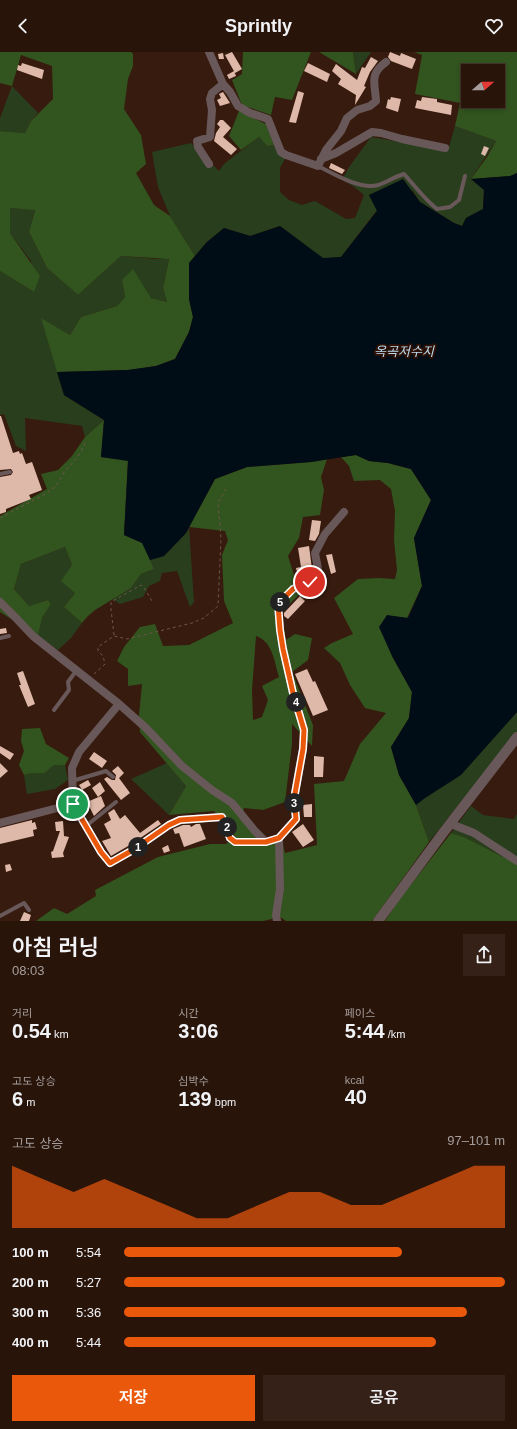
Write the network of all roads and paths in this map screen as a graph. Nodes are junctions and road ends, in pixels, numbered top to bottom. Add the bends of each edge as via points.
1 (208, 52) edge
2 (386, 62) dead end
3 (223, 84) junction
4 (445, 148) dead end
5 (319, 162) junction
6 (209, 164) dead end
7 (465, 176) dead end
8 (86, 442) dead end
9 (10, 472) dead end
10 (0, 474) edge
11 (226, 489) dead end
12 (344, 512) dead end
13 (0, 518) edge
14 (152, 601) dead end
15 (0, 602) edge
16 (9, 636) dead end
17 (114, 636) junction
18 (0, 638) edge
19 (76, 671) junction
20 (88, 680) junction
21 (119, 704) junction
22 (54, 710) dead end
23 (517, 737) edge
24 (113, 777) dead end
25 (72, 781) junction
26 (116, 802) dead end
27 (73, 804) junction
28 (0, 823) edge
29 (451, 824) junction
30 (86, 826) junction
31 (279, 838) junction
32 (266, 842) junction
33 (517, 860) edge
34 (29, 910) dead end
35 (0, 916) edge
36 (277, 921) edge
37 (378, 921) edge

1 - 3 street
2 - 5 street via 376,70 373,79 376,101 347,118
3 - 5 street via 238,106 268,119 281,152
3 - 6 street via 212,93 210,99 210,137 197,140 198,147
4 - 5 street via 372,132
5 - 7 lane via 351,182 369,187 404,174 436,209 450,207 459,200
8 - 13 path via 56,486 47,494
9 - 10 lane
11 - 17 path via 218,503 221,538 218,606 204,618 192,623 127,639
12 - 31 street via 315,552 318,569 310,582 293,589 278,604 283,649 304,730 294,799 296,819
14 - 17 path via 141,585 111,602
15 - 19 street via 33,636
16 - 18 lane
17 - 20 path via 98,647 105,664
19 - 20 street
19 - 22 lane via 68,682 69,690
20 - 21 street
21 - 25 street via 79,752 72,768
21 - 32 street via 182,766 232,803
23 - 29 street
24 - 25 lane via 106,772
25 - 27 street
26 - 30 lane
27 - 28 street
27 - 30 street
29 - 33 street via 474,833
29 - 37 street
30 - 32 street via 110,863 180,820 222,817 230,838 235,842
31 - 32 street
31 - 36 street via 280,890
34 - 35 lane via 24,903

